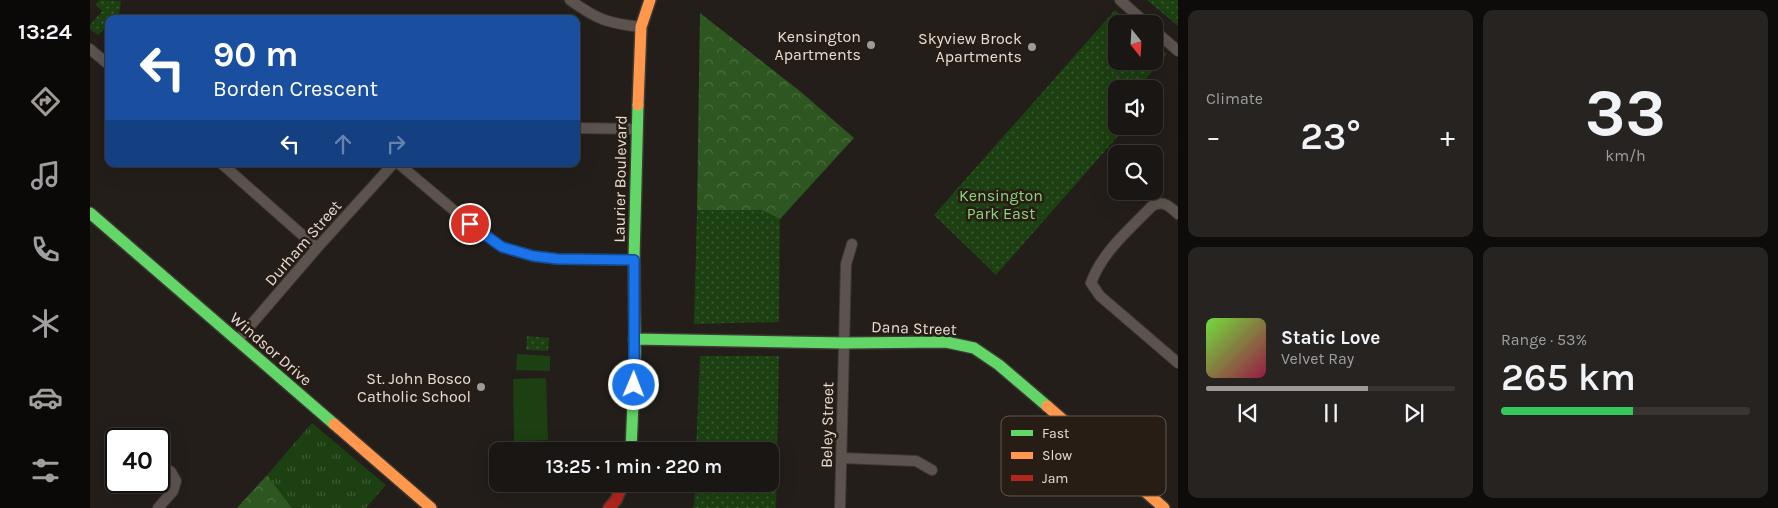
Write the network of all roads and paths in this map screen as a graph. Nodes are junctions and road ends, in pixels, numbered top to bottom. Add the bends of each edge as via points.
1 (570, 0) edge
2 (650, 0) edge
3 (1120, 0) edge
4 (1137, 15) edge
5 (641, 27) junction
6 (1163, 38) edge
7 (90, 49) edge
8 (1178, 51) edge
9 (105, 62) edge
10 (580, 128) edge
11 (637, 128) junction
12 (225, 167) edge
13 (390, 167) edge
14 (403, 167) edge
15 (90, 213) edge
16 (1178, 214) edge
17 (852, 244) dead end
18 (317, 248) junction
19 (634, 260) junction
20 (634, 339) junction
21 (237, 342) junction
22 (844, 342) junction
23 (1178, 363) edge
24 (1058, 416) edge
25 (632, 442) edge
26 (842, 458) junction
27 (932, 470) dead end
28 (170, 471) edge
29 (620, 492) edge
30 (1150, 496) edge
31 (158, 508) edge
32 (430, 508) edge
33 (609, 508) edge
34 (840, 508) edge
35 (1164, 508) edge

1 - 5 street via 592,16 611,23
2 - 5 street, Laurier Boulevard
3 - 4 street
5 - 11 street, Laurier Boulevard
6 - 8 street
7 - 9 street
10 - 11 street
11 - 19 street, Laurier Boulevard
12 - 18 street
13 - 18 street, Durham Street
14 - 19 street via 502,247 558,259
15 - 21 street, Windsor Drive
16 - 23 street via 1166,203 1152,206 1107,254 1096,269 1091,284 1100,296
17 - 22 street, Beley Street via 846,264
18 - 21 street, Durham Street
19 - 20 street, Laurier Boulevard
20 - 22 street, Dana Street
20 - 25 street, Laurier Boulevard
21 - 32 street, Windsor Drive
22 - 24 street, Dana Street via 946,342 974,348 999,365
22 - 26 street, Beley Street
26 - 27 street via 916,461
26 - 34 street, Beley Street
28 - 31 street via 176,480 173,492
29 - 33 street
30 - 35 street, Dana Street

